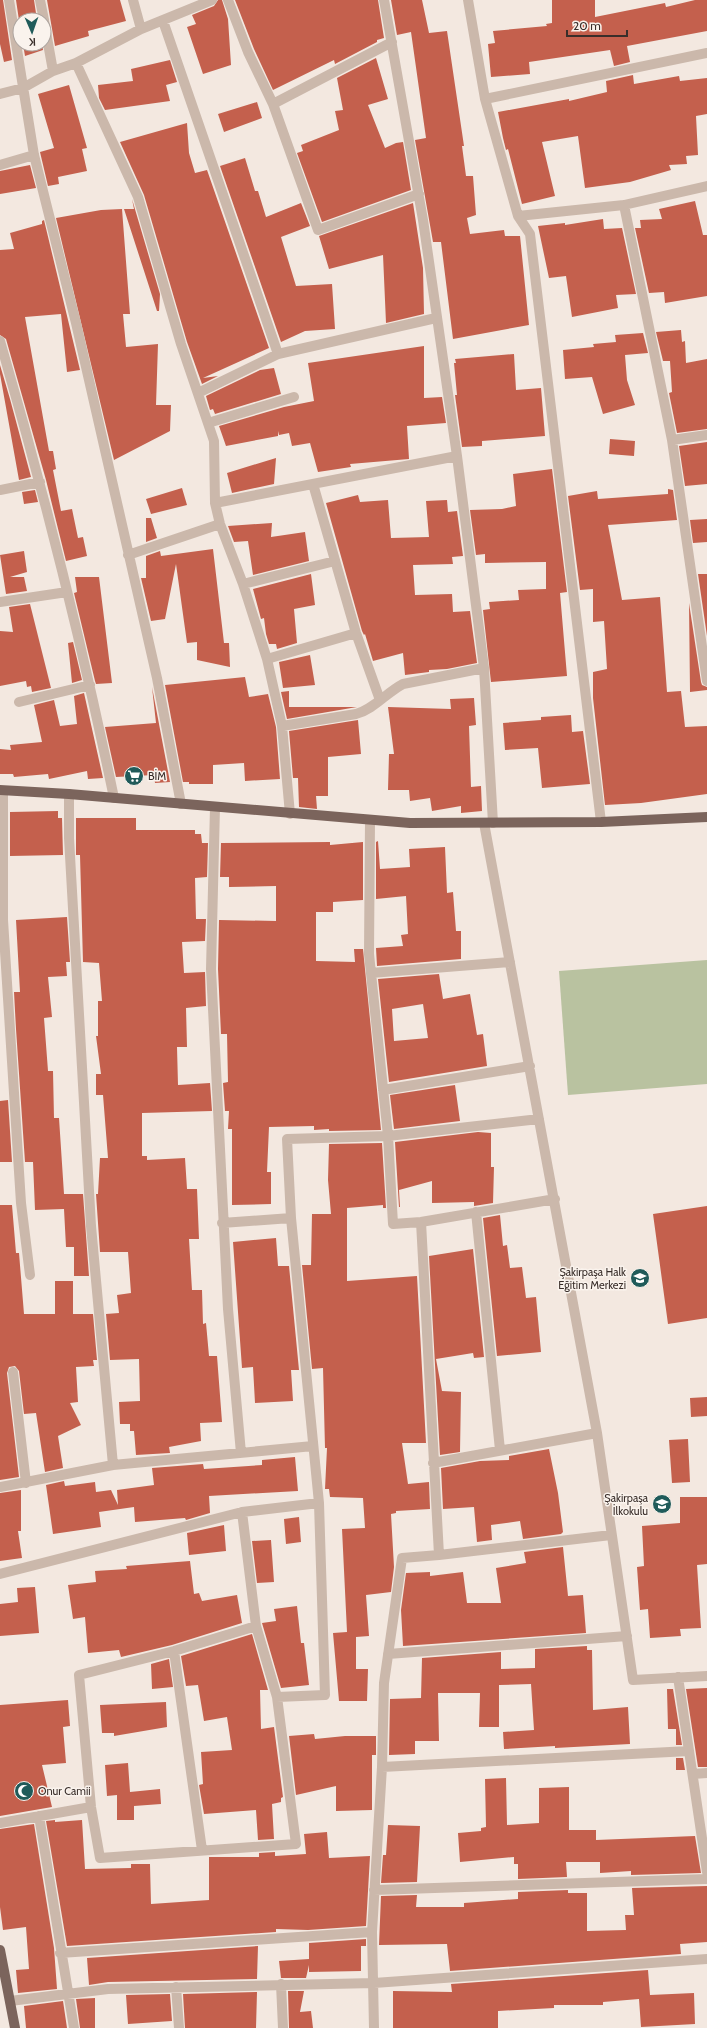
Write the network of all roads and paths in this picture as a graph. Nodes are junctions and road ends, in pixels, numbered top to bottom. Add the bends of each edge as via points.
1 (9, 0) edge
2 (40, 0) edge
3 (133, 0) edge
4 (212, 0) edge
5 (228, 0) edge
6 (384, 0) edge
7 (468, 0) edge
8 (42, 12) edge
9 (163, 21) junction
10 (141, 29) junction
11 (392, 42) junction
12 (50, 52) edge
13 (707, 53) edge
14 (76, 64) junction
15 (53, 71) junction
16 (23, 88) junction
17 (0, 94) edge
18 (485, 99) junction
19 (273, 104) junction
20 (34, 155) junction
21 (0, 165) edge
22 (707, 186) edge
23 (418, 194) junction
24 (624, 205) junction
25 (518, 216) junction
26 (436, 318) junction
27 (0, 341) edge
28 (278, 354) junction
29 (198, 393) junction
30 (294, 397) dead end
31 (208, 423) junction
32 (707, 435) edge
33 (672, 440) junction
34 (456, 456) junction
35 (40, 482) junction
36 (313, 484) junction
37 (0, 490) edge
38 (215, 503) junction
39 (220, 524) junction
40 (128, 555) junction
41 (336, 561) junction
42 (243, 584) junction
43 (67, 592) junction
44 (0, 602) edge
45 (356, 633) junction
46 (266, 659) junction
47 (484, 668) junction
48 (707, 681) edge
49 (90, 685) junction
50 (380, 700) junction
51 (20, 702) dead end
52 (282, 726) junction
53 (2, 790) edge
54 (69, 794) junction
55 (114, 798) junction
56 (181, 804) junction
57 (215, 807) junction
58 (290, 814) junction
59 (707, 817) edge
60 (370, 820) junction
61 (601, 822) junction
62 (489, 823) junction
63 (510, 962) junction
64 (371, 973) junction
65 (530, 1066) junction
66 (383, 1090) junction
67 (540, 1119) junction
68 (388, 1136) junction
69 (554, 1199) junction
70 (476, 1212) junction
71 (291, 1218) junction
72 (421, 1222) junction
73 (222, 1223) junction
74 (30, 1275) dead end
75 (13, 1372) dead end
76 (597, 1432) junction
77 (313, 1446) junction
78 (500, 1450) junction
79 (241, 1453) junction
80 (434, 1463) junction
81 (113, 1465) junction
82 (26, 1483) junction
83 (0, 1487) edge
84 (319, 1503) junction
85 (242, 1512) junction
86 (611, 1534) junction
87 (438, 1555) junction
88 (0, 1574) edge
89 (256, 1626) junction
90 (627, 1636) junction
91 (174, 1651) junction
92 (388, 1654) junction
93 (707, 1676) edge
94 (678, 1677) junction
95 (277, 1697) junction
96 (689, 1751) junction
97 (382, 1767) junction
98 (707, 1773) edge
99 (693, 1774) junction
100 (91, 1807) junction
101 (39, 1816) junction
102 (0, 1823) edge
103 (202, 1850) junction
104 (707, 1872) edge
105 (707, 1879) edge
106 (374, 1890) junction
107 (372, 1932) junction
108 (0, 1950) edge
109 (60, 1952) junction
110 (707, 1959) edge
111 (374, 1983) junction
112 (281, 1984) junction
113 (176, 1987) junction
114 (68, 1993) junction
115 (10, 2001) junction
116 (15, 2028) edge
117 (74, 2028) edge
118 (179, 2028) edge
119 (283, 2028) edge
120 (374, 2028) edge

1 - 16 street
2 - 8 street
3 - 10 street
4 - 9 street
5 - 19 street via 248,52
6 - 11 street
7 - 18 street
9 - 10 street
9 - 28 street
10 - 14 street
11 - 19 street
11 - 23 street
12 - 15 street
13 - 18 street
14 - 15 street
14 - 29 street via 138,197
15 - 16 street
16 - 17 street
16 - 20 street
18 - 25 street
19 - 23 street via 318,230
20 - 21 street
20 - 40 street via 76,323
22 - 24 street
23 - 26 street
24 - 25 street
24 - 33 street
25 - 61 street via 530,234
26 - 28 street
26 - 34 street
27 - 35 street
28 - 29 street
29 - 31 street
30 - 31 street
31 - 38 street via 214,441
32 - 33 street
33 - 48 street
34 - 36 street
34 - 47 street
35 - 37 street
35 - 43 street
36 - 38 street
36 - 41 street
38 - 39 street
39 - 40 street
39 - 42 street
40 - 56 street via 158,678
41 - 42 street
41 - 45 street
42 - 46 street
43 - 44 street
43 - 49 street
45 - 46 street
45 - 50 street
46 - 52 street
47 - 50 street via 403,684
47 - 62 street
49 - 51 street
49 - 55 street
50 - 52 street via 365,712
52 - 58 street
53 - 54 main road
53 - 74 street via 2,920 21,1203
54 - 55 main road
54 - 81 street via 69,838 91,1226
55 - 56 main road
56 - 57 main road
57 - 58 main road
57 - 73 street via 211,969
58 - 60 main road
59 - 61 main road
60 - 62 main road
60 - 64 street
61 - 62 main road
62 - 63 street
63 - 64 street
63 - 65 street
64 - 66 street
65 - 66 street
65 - 67 street
66 - 68 street
67 - 68 street
67 - 69 street
68 - 71 street via 287,1139
68 - 72 street via 393,1224
69 - 70 street
69 - 76 street
70 - 72 street
70 - 78 street
71 - 73 street
71 - 77 street
72 - 80 street
73 - 79 street
75 - 82 street
76 - 78 street
76 - 86 street
77 - 79 street
77 - 84 street
78 - 80 street
79 - 81 street
80 - 87 street
81 - 82 street
82 - 83 street
84 - 85 street
84 - 95 street via 325,1695
85 - 88 street
85 - 89 street
86 - 87 street
86 - 90 street
87 - 92 street via 402,1558
89 - 91 street
89 - 95 street
90 - 92 street
90 - 94 street via 633,1680
91 - 100 street via 78,1675
91 - 103 street
92 - 97 street via 384,1683
93 - 94 street
94 - 96 street
95 - 103 street via 296,1844
96 - 97 street
96 - 99 street
97 - 106 street
98 - 99 street
99 - 104 street
100 - 101 street
100 - 103 street via 100,1858
101 - 102 street
101 - 109 street
105 - 106 street
106 - 107 street
107 - 109 street
107 - 111 street
108 - 115 main road
109 - 114 street
110 - 111 street
111 - 112 street
111 - 120 street
112 - 113 street
112 - 119 street
113 - 114 street
113 - 118 street
114 - 115 street
114 - 117 street
115 - 116 main road

